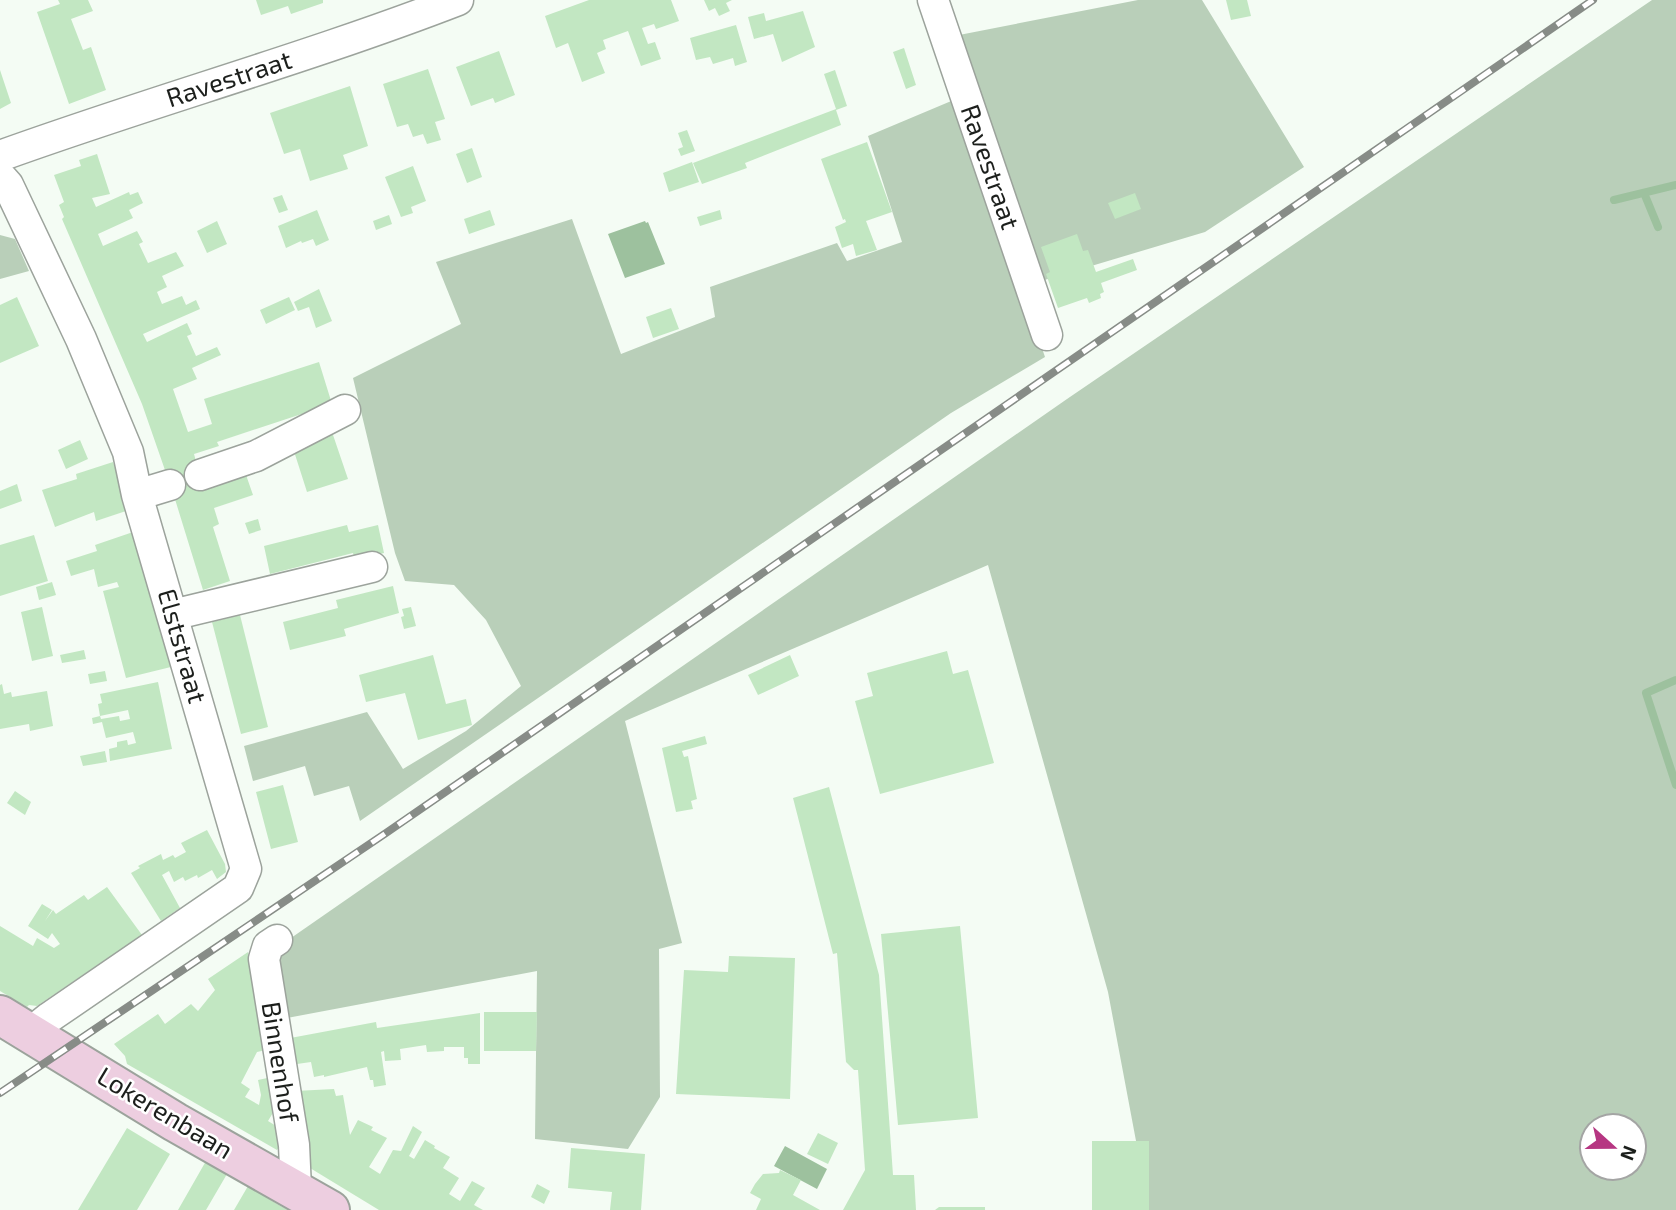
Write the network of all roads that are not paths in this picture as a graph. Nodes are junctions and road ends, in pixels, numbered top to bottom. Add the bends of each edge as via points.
1 (458, 0) edge
2 (933, 0) edge
3 (0, 156) edge
4 (3, 184) edge
5 (1048, 335) dead end
6 (345, 410) dead end
7 (200, 475) dead end
8 (170, 485) dead end
9 (137, 495) junction
10 (372, 567) dead end
11 (172, 615) junction
12 (277, 940) dead end
13 (15, 1024) edge
14 (296, 1189) junction
15 (330, 1210) edge

1 - 3 street, Ravestraat
2 - 5 street, Ravestraat
4 - 9 street, Elststraat via 81,338 128,452
6 - 7 street via 256,456
8 - 9 street
9 - 11 street, Elststraat
10 - 11 street
11 - 13 street, Elststraat via 246,869 238,888 50,1017
12 - 14 street, Binnenhof via 268,946 264,960 294,1145
13 - 14 street, Lokerenbaan
14 - 15 street, Lokerenbaan

